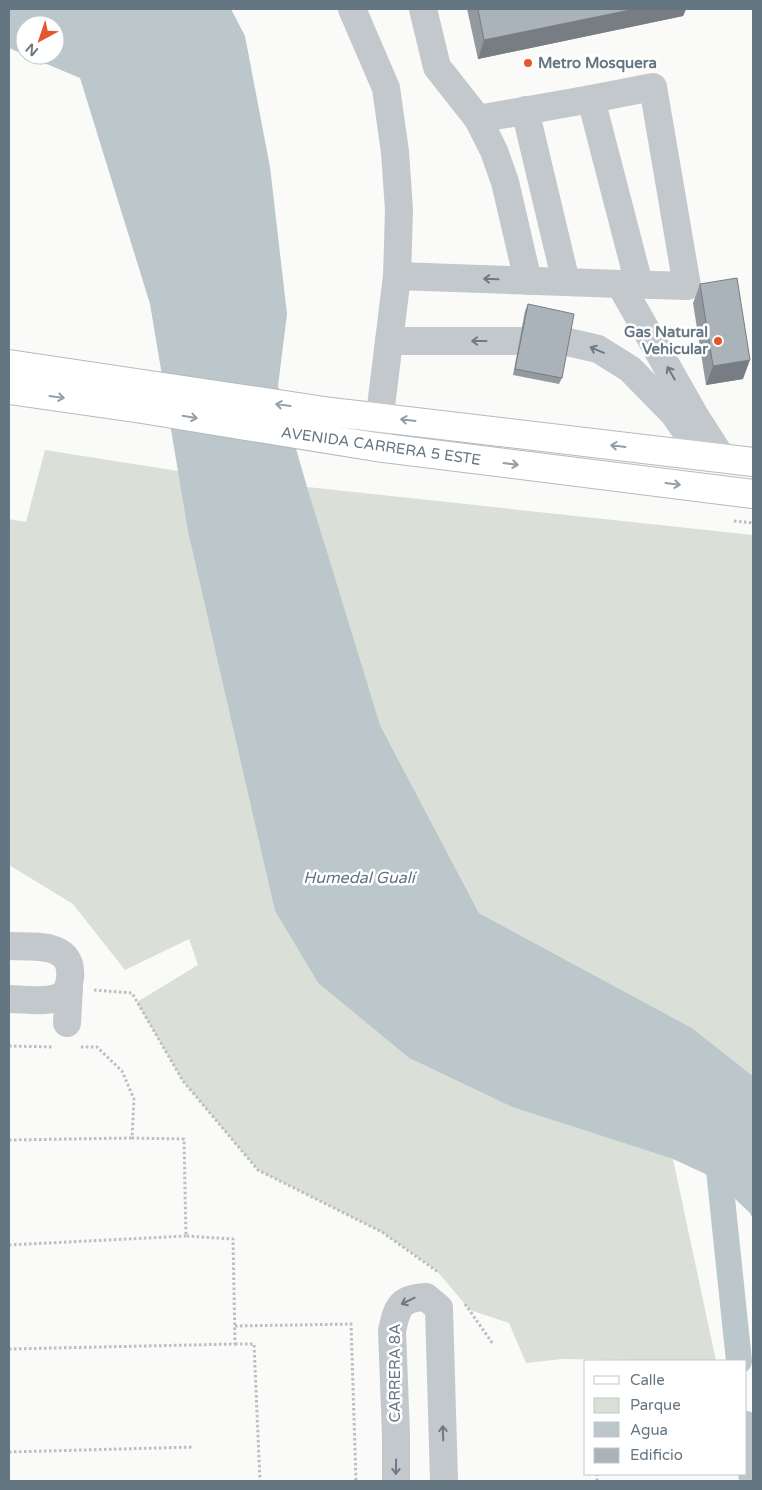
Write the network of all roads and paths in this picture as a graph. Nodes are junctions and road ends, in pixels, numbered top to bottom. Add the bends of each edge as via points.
1 (352, 9) edge
2 (423, 9) edge
3 (591, 98) junction
4 (525, 110) junction
5 (478, 119) junction
6 (397, 276) junction
7 (528, 281) junction
8 (566, 282) junction
9 (629, 284) junction
10 (389, 341) junction
11 (520, 341) edge
12 (568, 342) edge
13 (9, 364) edge
14 (9, 390) edge
15 (380, 417) junction
16 (376, 447) junction
17 (712, 457) junction
18 (753, 462) edge
19 (753, 494) edge
20 (9, 946) edge
21 (69, 988) junction
22 (9, 999) edge
23 (66, 1022) dead end
24 (97, 1047) dead end
25 (132, 1138) junction
26 (9, 1140) edge
27 (186, 1236) junction
28 (9, 1245) edge
29 (442, 1276) dead end
30 (465, 1303) dead end
31 (235, 1326) junction
32 (235, 1344) junction
33 (494, 1344) dead end
34 (9, 1349) edge
35 (194, 1448) dead end
36 (9, 1452) edge
37 (260, 1481) edge
38 (356, 1481) edge
39 (396, 1481) edge
40 (444, 1481) edge

1 - 6 street via 386,88 399,210
2 - 5 street via 437,67
3 - 4 street
3 - 9 street
3 - 9 street via 653,87 687,286
4 - 5 street
4 - 8 street
5 - 7 street via 504,182
7 -> 6 street
6 - 10 street
7 - 8 street
8 - 9 street
17 -> 9 street via 696,416
11 -> 10 street
10 - 15 street
17 -> 12 street via 630,369 598,349
15 -> 13 main road, AVENIDA CARRERA 5 ESTE
14 -> 16 main road, AVENIDA CARRERA 5 ESTE
15 - 16 street
17 -> 15 main road, AVENIDA CARRERA 5 ESTE
16 -> 19 main road, AVENIDA CARRERA 5 ESTE
17 - 18 main road, AVENIDA CARRERA 5 ESTE
20 - 21 street via 46,947 60,951 67,959
21 - 22 street via 61,996 48,1000
21 - 23 street
21 - 29 path via 132,993 182,1081 258,1170 382,1232
24 - 25 path via 122,1071 134,1098
25 - 26 path
25 - 27 path via 184,1139
27 - 28 path
27 - 31 path via 233,1240
30 - 33 path
31 - 32 path
31 - 38 path via 351,1324
32 - 34 path
32 - 37 path via 254,1344
35 - 36 path
40 -> 39 street, CARRERA 8A via 440,1308 426,1297 412,1297 401,1304 392,1331

